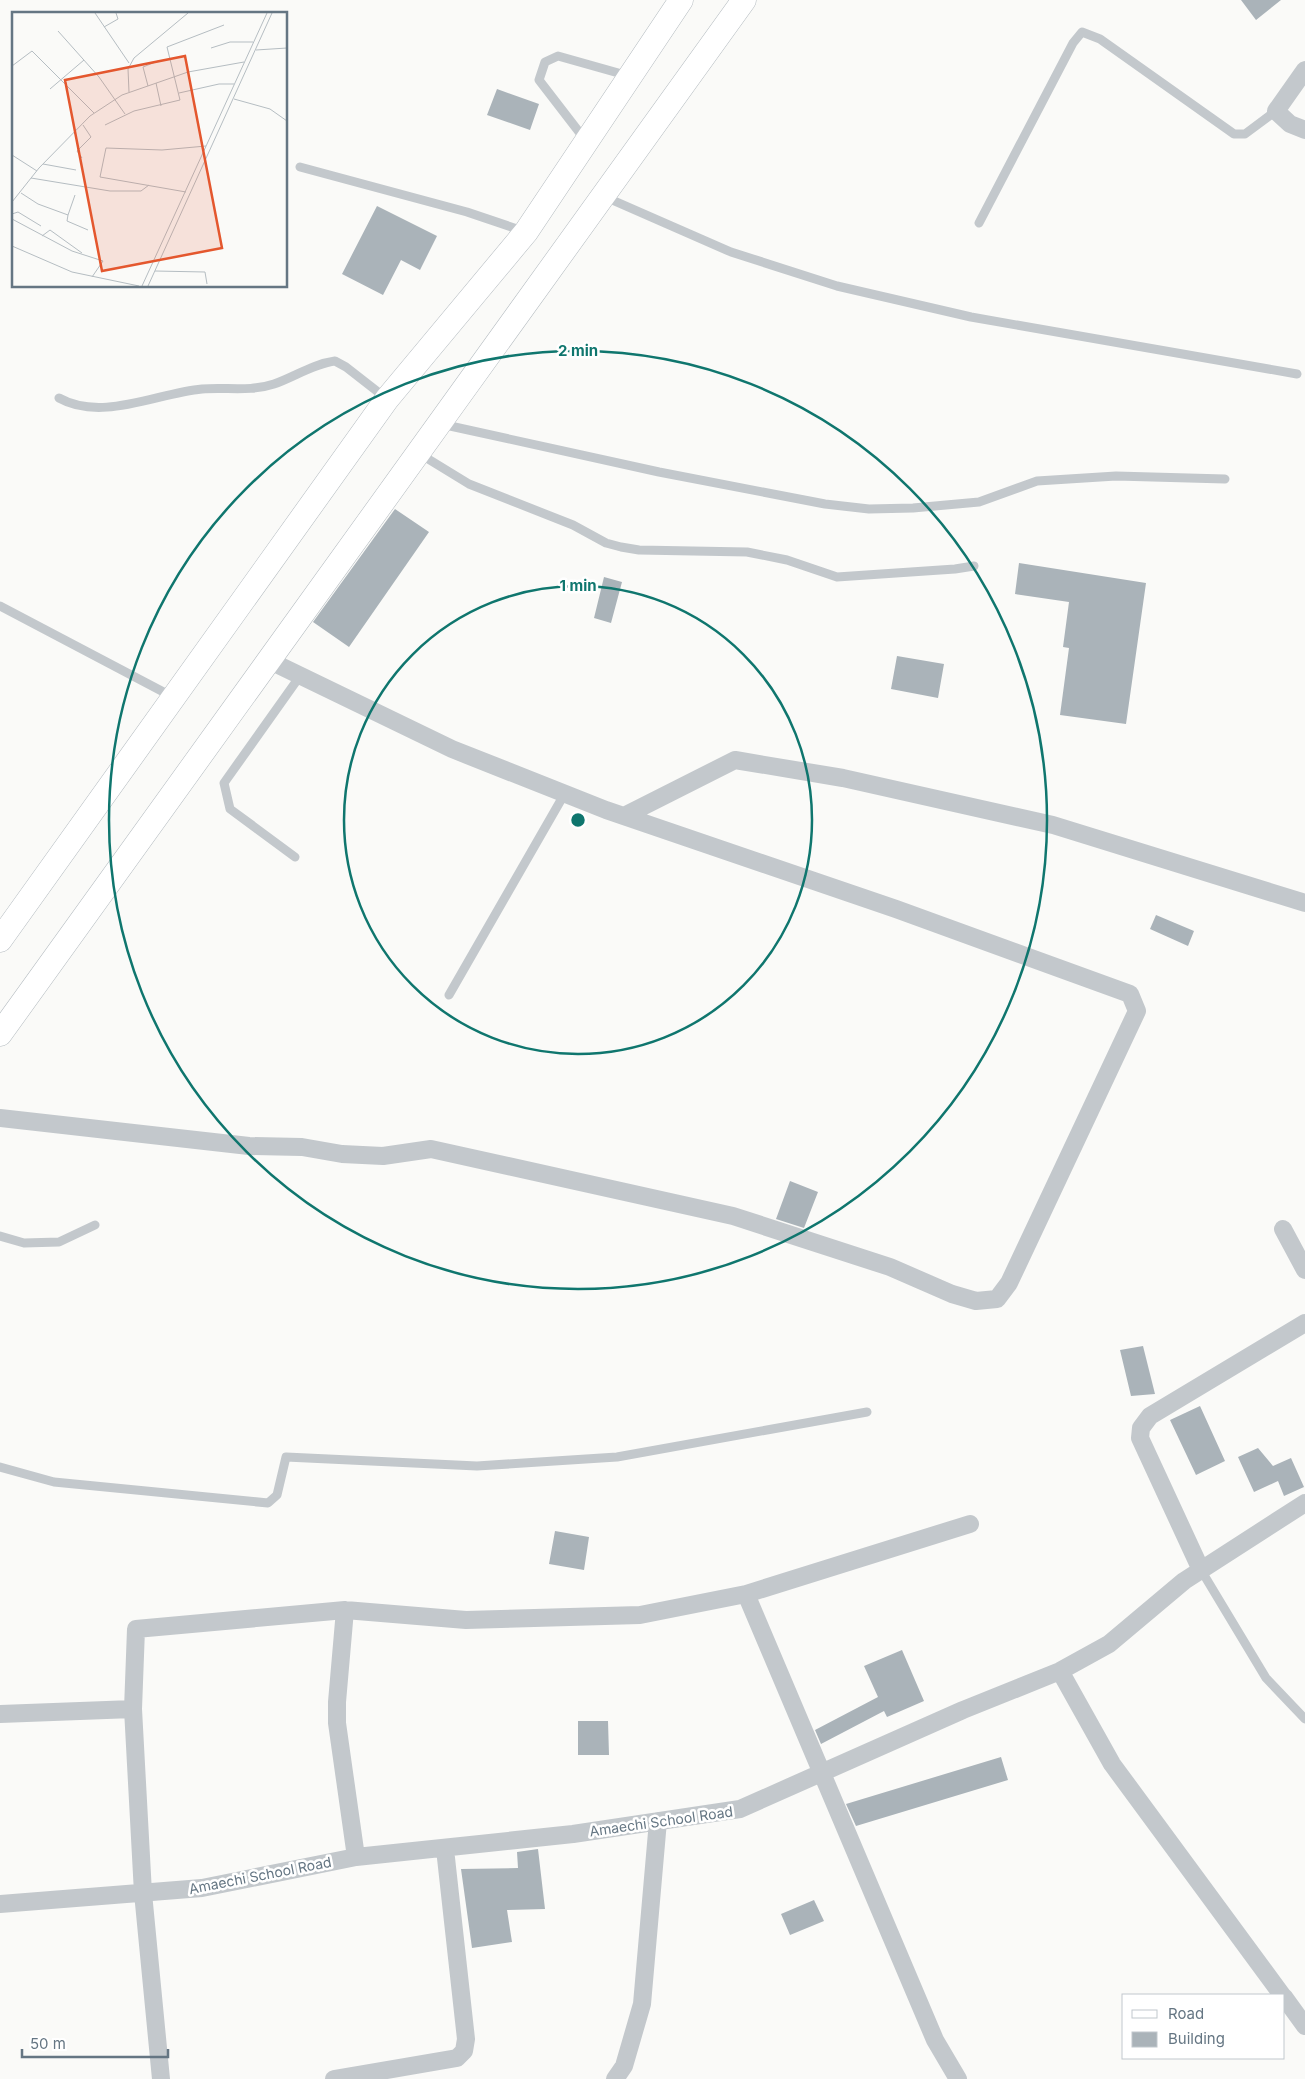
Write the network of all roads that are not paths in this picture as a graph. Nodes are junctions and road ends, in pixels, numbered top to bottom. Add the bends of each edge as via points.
1 (680, 0) edge
2 (744, 0) edge
3 (1305, 70) edge
4 (630, 76) junction
5 (1276, 111) junction
6 (1305, 130) edge
7 (586, 142) junction
8 (300, 167) dead end
9 (603, 196) junction
10 (980, 223) dead end
11 (526, 232) junction
12 (1297, 374) dead end
13 (59, 398) dead end
14 (387, 399) junction
15 (439, 423) junction
16 (418, 452) junction
17 (1225, 479) dead end
18 (974, 566) dead end
19 (0, 606) edge
20 (268, 660) junction
21 (300, 676) junction
22 (173, 698) junction
23 (565, 793) junction
24 (624, 816) junction
25 (295, 857) dead end
26 (1305, 903) edge
27 (0, 940) edge
28 (449, 995) dead end
29 (0, 1034) edge
30 (0, 1118) edge
31 (95, 1225) dead end
32 (1283, 1229) dead end
33 (0, 1236) edge
34 (1305, 1270) edge
35 (1305, 1323) edge
36 (867, 1412) dead end
37 (0, 1467) edge
38 (1305, 1503) edge
39 (970, 1524) dead end
40 (1201, 1570) junction
41 (746, 1594) junction
42 (345, 1610) junction
43 (1060, 1671) junction
44 (133, 1709) junction
45 (0, 1714) edge
46 (1305, 1719) edge
47 (821, 1774) junction
48 (658, 1821) junction
49 (445, 1849) junction
50 (356, 1857) junction
51 (143, 1893) junction
52 (0, 1904) edge
53 (1282, 1994) edge
54 (1285, 1999) edge
55 (1305, 2026) edge
56 (161, 2079) edge
57 (334, 2079) edge
58 (615, 2079) edge
59 (958, 2079) edge

1 - 4 main road
2 - 9 main road
3 - 5 street
4 - 7 main road
4 - 7 lane via 558,56 545,62 539,80
5 - 6 street via 1290,124
5 - 10 lane via 1245,134 1234,134 1100,39 1082,32 1073,43
7 - 11 main road
8 - 11 lane via 467,212
9 - 12 lane via 731,252 836,286 972,317
9 - 15 main road
11 - 14 main road
13 - 14 lane via 70,404 97,408 176,393 252,390 335,361
14 - 22 main road
15 - 16 main road
15 - 17 lane via 658,472 825,504 869,508 978,502 1037,482 1116,476
16 - 18 lane via 469,484 620,547 747,552 787,560 837,577
16 - 20 main road
19 - 22 lane
20 - 21 street
20 - 29 main road
21 - 23 street via 452,749
21 - 25 lane via 224,783 230,809
22 - 27 main road
23 - 24 street
23 - 28 lane
24 - 26 street via 735,760 843,778 1053,825
24 - 30 street via 896,909 1130,994 1137,1011 1009,1283 997,1299 976,1301 952,1294 890,1267 732,1216 431,1149 383,1156 342,1154 302,1147 249,1146
31 - 33 lane via 59,1242 24,1243
32 - 34 street
35 - 40 street via 1150,1416 1141,1428 1140,1438
36 - 37 lane via 617,1457 476,1466 286,1457 276,1495 268,1503 54,1482
38 - 40 street, Amaechi School Road
39 - 41 street
40 - 43 street, Amaechi School Road via 1109,1644
40 - 46 lane via 1266,1678
41 - 42 street via 640,1615 466,1620
41 - 47 street
42 - 44 street via 136,1630
42 - 50 street via 337,1723
43 - 47 street, Amaechi School Road via 963,1710
43 - 53 street via 1112,1764
44 - 45 street
44 - 51 street
47 - 48 street, Amaechi School Road via 740,1809
47 - 59 street via 935,2040
48 - 49 street, Amaechi School Road
48 - 58 street via 642,2004 624,2066
49 - 50 street, Amaechi School Road
49 - 57 street via 466,2040 464,2051 457,2058
50 - 51 street, Amaechi School Road via 202,1888
51 - 52 street, Amaechi School Road
51 - 56 street
54 - 55 street

